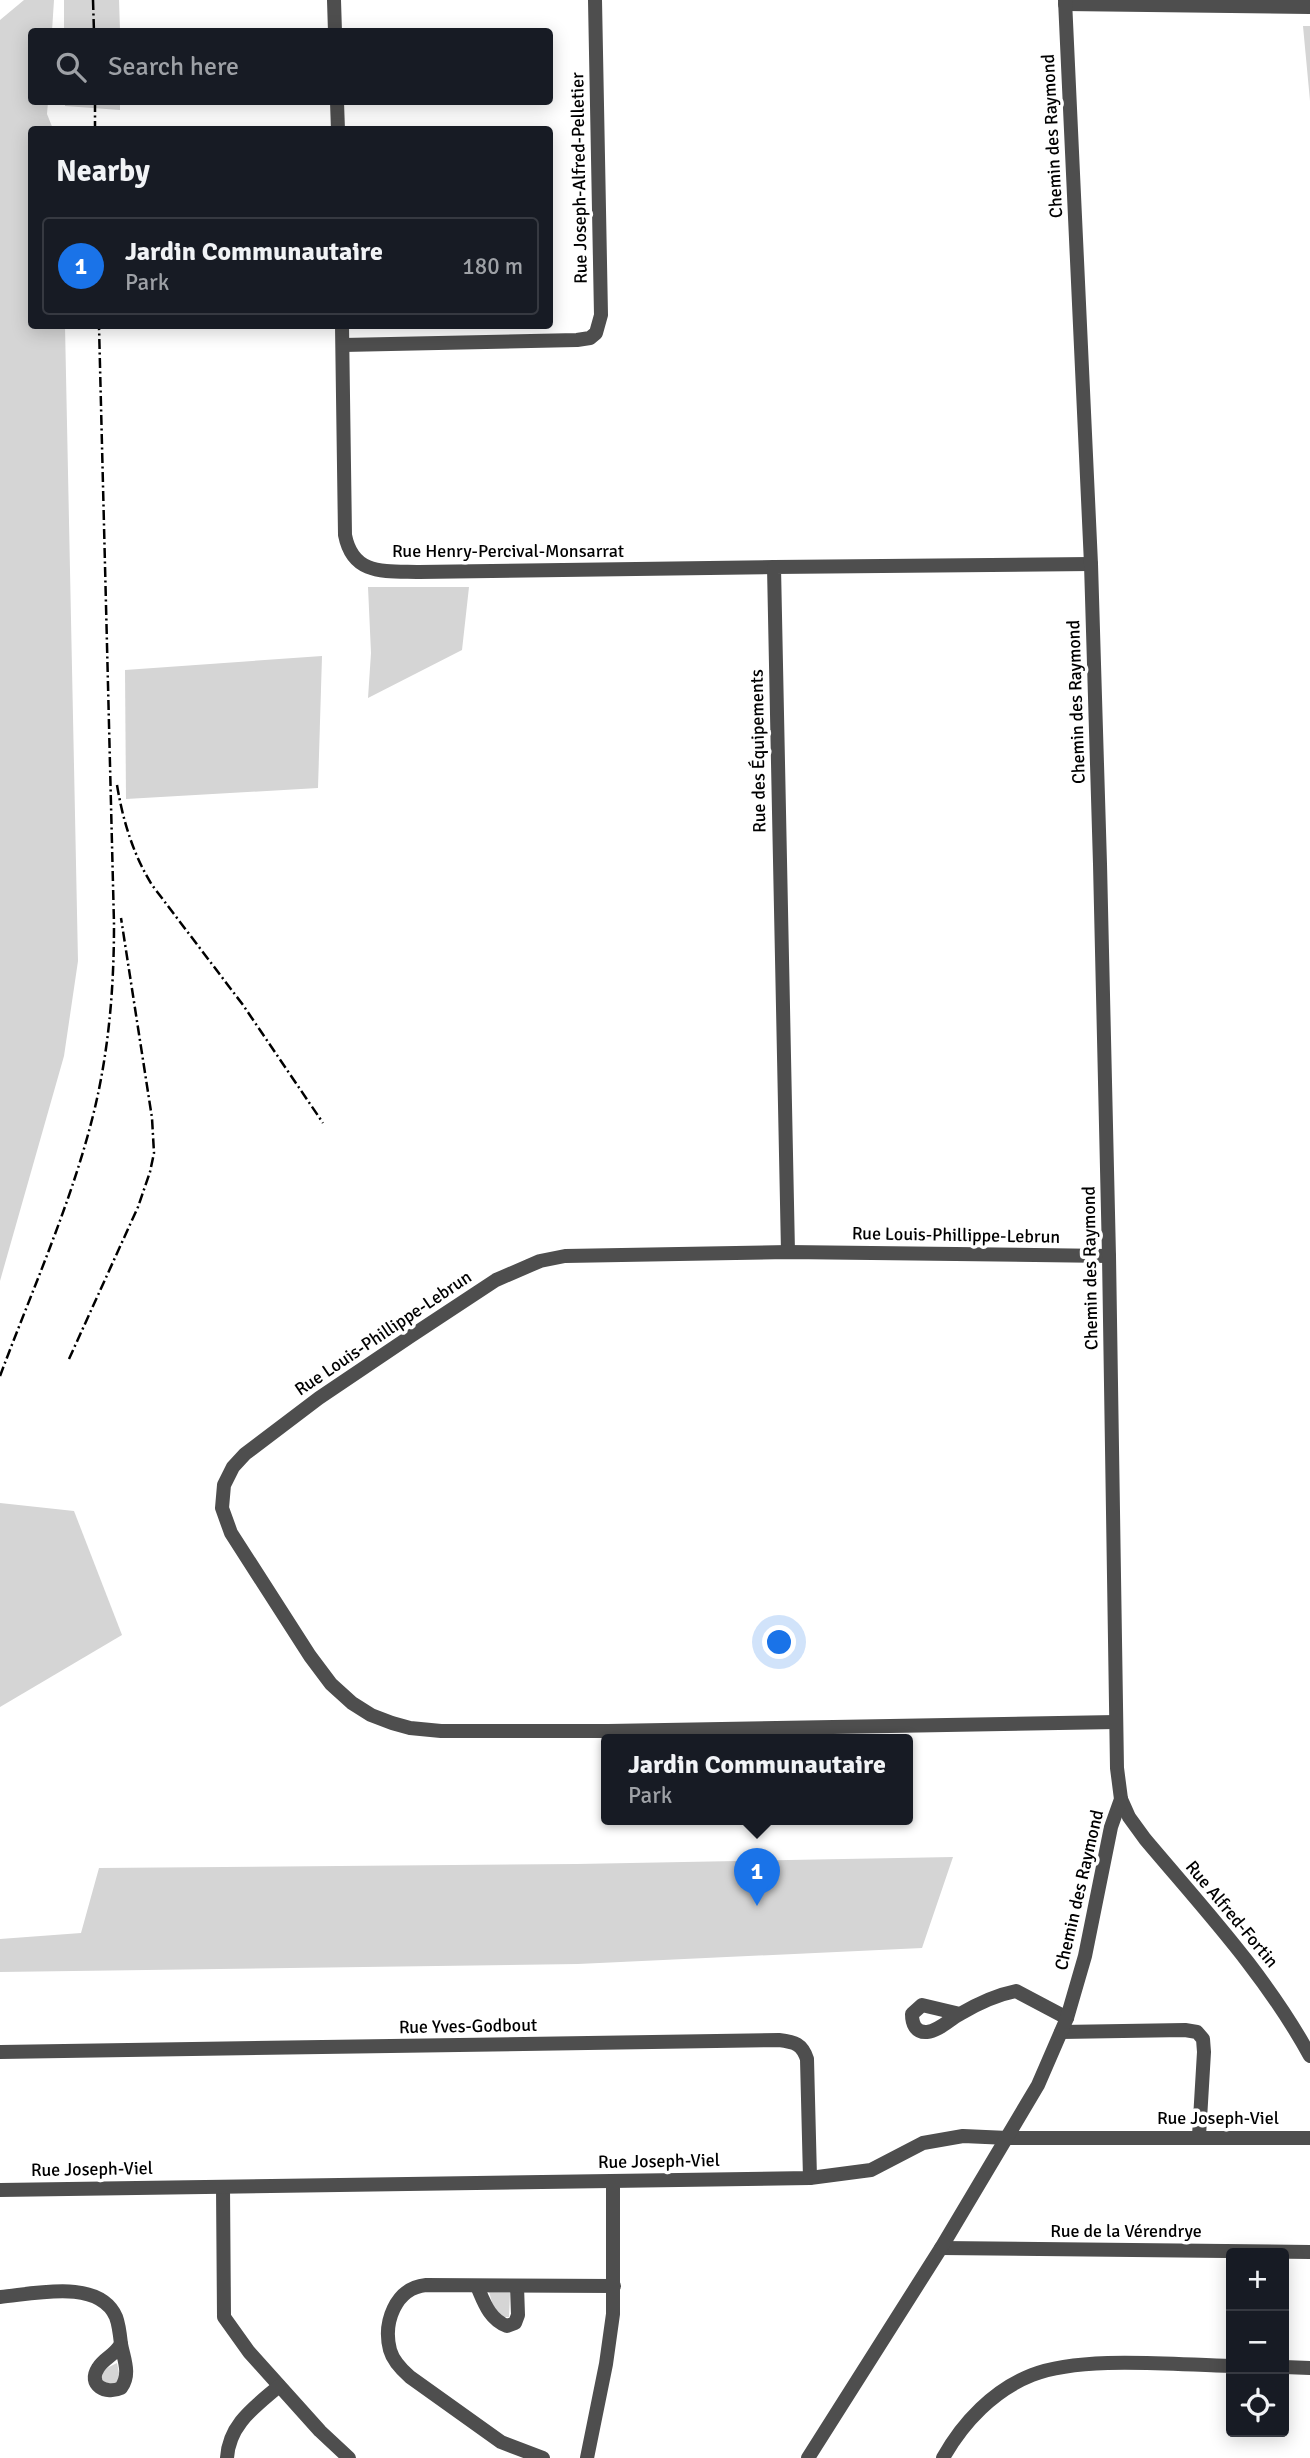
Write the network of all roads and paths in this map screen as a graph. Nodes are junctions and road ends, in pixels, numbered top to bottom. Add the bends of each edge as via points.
1 (334, 0) edge
2 (594, 0) edge
3 (1065, 2) edge
4 (1310, 7) edge
5 (335, 28) edge
6 (337, 105) edge
7 (338, 126) edge
8 (342, 329) edge
9 (343, 345) junction
10 (1091, 564) junction
11 (774, 567) junction
12 (788, 1252) junction
13 (1110, 1256) junction
14 (1116, 1722) junction
15 (1121, 1798) junction
16 (960, 2014) dead end
17 (1064, 2025) junction
18 (0, 2052) edge
19 (1310, 2056) edge
20 (1199, 2136) junction
21 (1008, 2138) junction
22 (1310, 2138) edge
23 (810, 2178) junction
24 (613, 2181) junction
25 (223, 2186) junction
26 (0, 2190) edge
27 (941, 2248) junction
28 (1310, 2252) edge
29 (477, 2286) junction
30 (517, 2286) junction
31 (614, 2286) junction
32 (0, 2297) edge
33 (121, 2344) dead end
34 (1226, 2366) edge
35 (1289, 2367) edge
36 (1310, 2368) edge
37 (279, 2386) junction
38 (227, 2458) edge
39 (349, 2458) edge
40 (543, 2458) edge
41 (587, 2458) edge
42 (808, 2458) edge
43 (943, 2458) edge

1 - 5 street
2 - 9 street, Rue Joseph-Alfred-Pelletier via 601,314 596,333 577,341
3 - 4 street
3 - 10 street, Chemin des Raymond
6 - 7 street
8 - 9 street, Rue Henry-Percival-Monsarrat
9 - 11 street, Rue Henry-Percival-Monsarrat via 345,535 347,547 363,565 375,571 419,572
10 - 11 street
10 - 13 street, Chemin des Raymond
11 - 12 street, Rue des Équipements
12 - 13 street, Rue Louis-Phillippe-Lebrun
12 - 14 street, Rue Louis-Phillippe-Lebrun via 565,1256 496,1280 319,1398 245,1454 223,1486 222,1508 231,1533 331,1684 371,1715 410,1728 608,1731
13 - 14 street, Chemin des Raymond
14 - 15 street, Chemin des Raymond
15 - 17 street, Chemin des Raymond via 1111,1826 1085,1956
15 - 19 street, Rue Alfred-Fortin via 1145,1839 1276,1998
16 - 17 street via 1016,1991
17 - 20 street via 1196,2032 1203,2039 1204,2052
17 - 21 street, Chemin des Raymond
18 - 23 street, Rue Yves-Godbout via 794,2042 807,2059
20 - 21 street, Rue Joseph-Viel
20 - 22 street, Rue Joseph-Viel
21 - 23 street, Rue Joseph-Viel via 963,2136 923,2143 871,2170
21 - 27 street, Chemin des Raymond
23 - 24 street, Rue Joseph-Viel
24 - 25 street, Rue Joseph-Viel
24 - 31 street
25 - 26 street, Rue Joseph-Viel
25 - 37 street via 224,2317
27 - 28 street, Rue de la Vérendrye
27 - 42 street, Chemin des Raymond
29 - 30 street
29 - 30 street via 488,2310 508,2326 518,2315
29 - 40 street via 426,2285 405,2292 392,2314 390,2352 410,2378 469,2421 501,2442
30 - 31 street
31 - 41 street via 606,2364
32 - 33 street via 91,2294 116,2316
34 - 43 street via 1116,2363 1065,2366 1032,2375 995,2396 968,2420
35 - 36 street
37 - 38 street via 239,2422 228,2443
37 - 39 street

